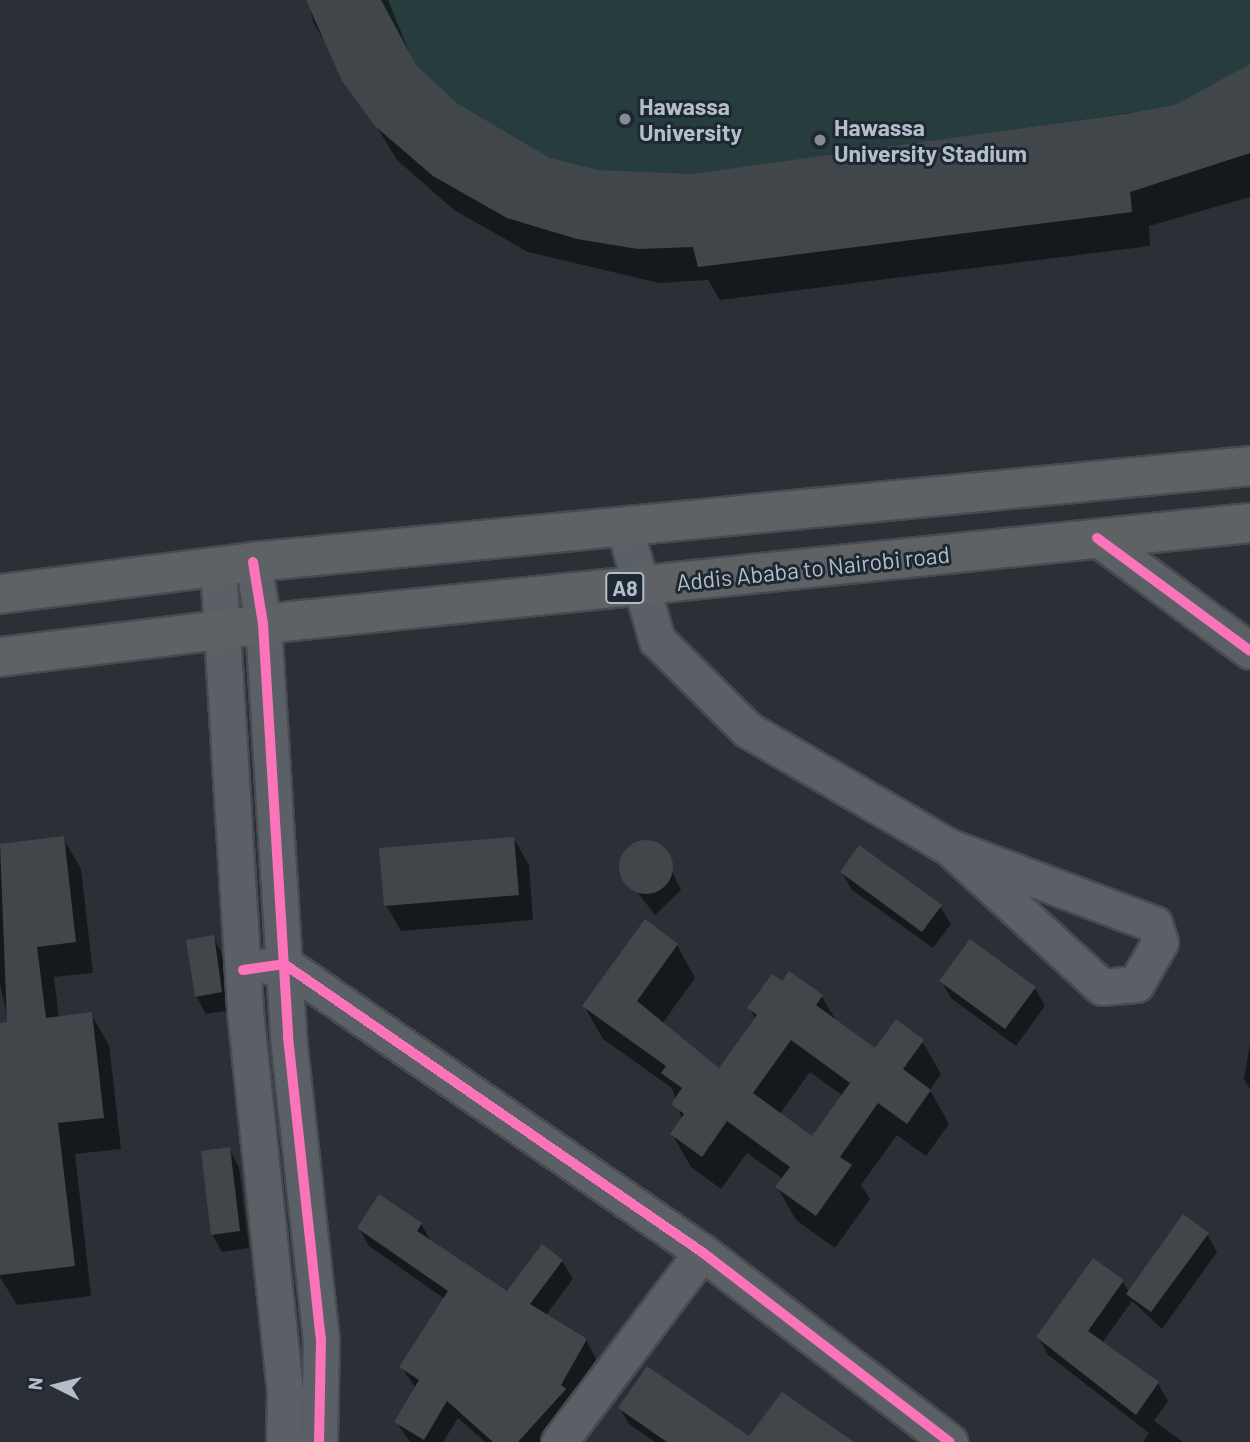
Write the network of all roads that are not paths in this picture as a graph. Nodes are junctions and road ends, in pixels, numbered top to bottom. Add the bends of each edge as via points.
1 (1250, 466) edge
2 (1250, 523) edge
3 (624, 527) junction
4 (1097, 538) junction
5 (236, 565) junction
6 (641, 586) junction
7 (0, 594) edge
8 (263, 624) junction
9 (221, 629) junction
10 (1250, 651) edge
11 (0, 657) edge
12 (949, 847) junction
13 (284, 964) junction
14 (243, 970) junction
15 (702, 1252) junction
16 (284, 1442) edge
17 (319, 1442) edge
18 (559, 1442) edge
19 (950, 1442) edge

1 - 3 highway
2 - 4 highway, Addis Ababa to Nairobi road / A8
3 - 5 highway
3 - 6 street
4 - 6 highway, Addis Ababa to Nairobi road / A8
4 - 10 street
5 - 7 highway
5 - 8 street
5 - 9 street
6 - 8 highway, Addis Ababa to Nairobi road / A8
6 - 12 street via 657,640 747,730
8 - 9 highway, Addis Ababa to Nairobi road / A8
8 - 13 street
9 - 11 highway, Addis Ababa to Nairobi road / A8
9 - 14 street
12 - 12 street via 1102,987 1136,984 1160,942 1154,924
13 - 14 street
13 - 15 street
13 - 17 street via 321,1339
14 - 16 street via 285,1390
15 - 18 street
15 - 19 street

